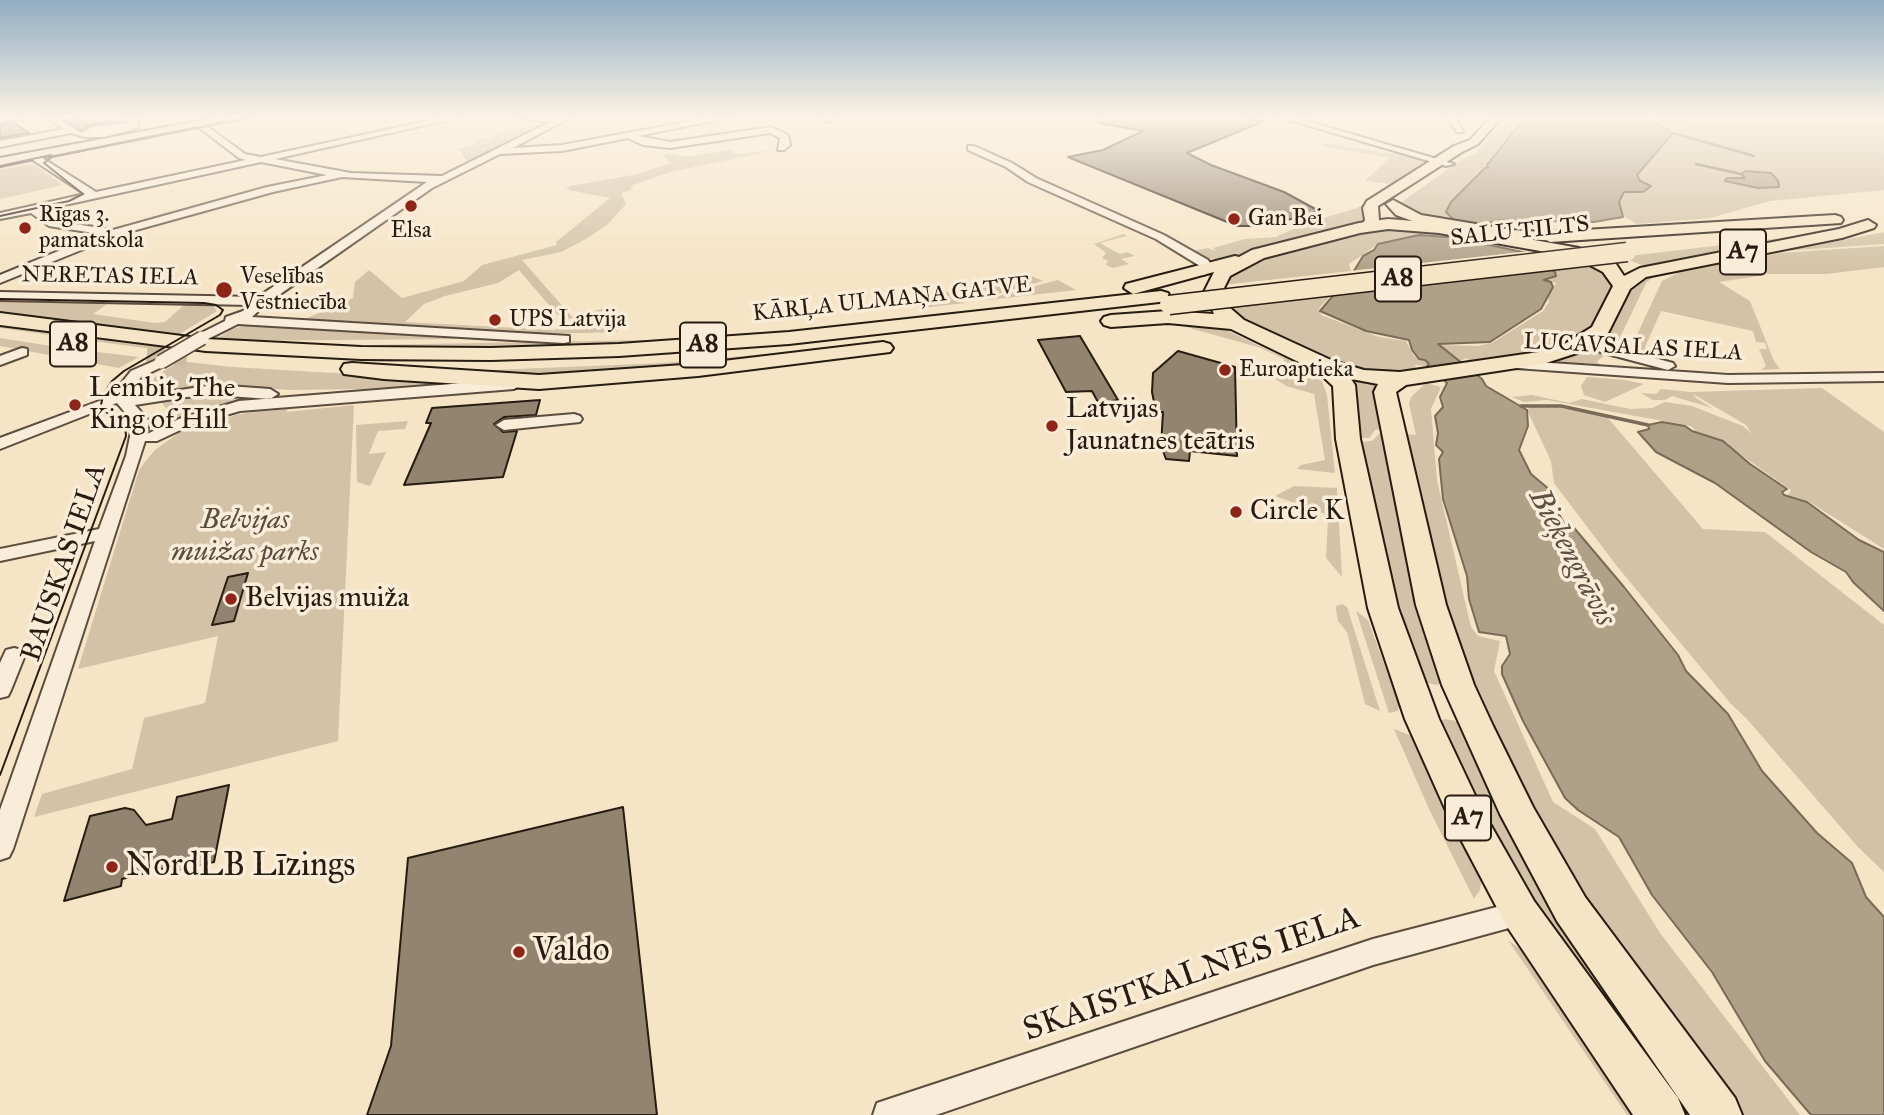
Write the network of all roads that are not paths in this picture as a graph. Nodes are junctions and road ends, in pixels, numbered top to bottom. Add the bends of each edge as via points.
1 (53, 169) edge
2 (216, 169) edge
3 (317, 169) edge
4 (461, 169) edge
5 (1015, 169) edge
6 (1434, 169) edge
7 (1436, 169) edge
8 (344, 174) junction
9 (437, 182) junction
10 (93, 195) junction
11 (33, 209) junction
12 (0, 216) edge
13 (1884, 216) edge
14 (1868, 223) edge
15 (1439, 225) junction
16 (1368, 226) junction
17 (114, 233) junction
18 (1495, 235) junction
19 (1669, 248) dead end
20 (1258, 254) junction
21 (1199, 265) junction
22 (0, 279) edge
23 (1622, 286) junction
24 (1140, 287) junction
25 (0, 296) edge
26 (261, 301) junction
27 (1166, 306) junction
28 (0, 318) edge
29 (231, 320) junction
30 (1237, 324) junction
31 (0, 332) edge
32 (1597, 334) junction
33 (564, 339) junction
34 (243, 348) junction
35 (22, 352) dead end
36 (187, 357) tunnel mouth
37 (154, 360) junction
38 (0, 361) edge
39 (1507, 364) junction
40 (327, 365) junction
41 (1325, 366) junction
42 (1412, 377) junction
43 (1756, 377) junction
44 (1884, 377) edge
45 (539, 382) junction
46 (355, 395) junction
47 (127, 400) junction
48 (573, 419) dead end
49 (504, 425) dead end
50 (40, 430) joint
51 (151, 438) junction
52 (0, 444) edge
53 (134, 456) junction
54 (107, 533) junction
55 (0, 555) edge
56 (14, 655) dead end
57 (0, 690) edge
58 (1422, 719) junction
59 (1476, 726) junction
60 (0, 849) edge
61 (1520, 913) junction
62 (889, 1115) edge
63 (1661, 1115) edge
64 (1718, 1115) edge

1 - 10 street
2 - 10 street
3 - 8 street
4 - 9 street
5 - 21 street via 1160,237
6 - 16 main road via 1372,205
7 - 15 main road via 1393,204 1393,210
8 - 9 street
8 - 17 street via 271,189
9 - 26 street
10 - 11 street
11 - 12 street
11 - 17 street via 53,225
13 - 14 highway, SALU TILTS / A7
14 - 18 highway, A7 via 1558,237
14 - 19 highway, SALU TILTS
14 - 23 highway, A7 via 1842,233 1654,268
14 - 27 highway, SALU TILTS / A8, bridge
15 - 16 highway, A7
15 - 18 highway, A7
16 - 20 highway, A7
17 - 22 street
18 - 23 highway, A7 via 1591,258 1610,268
20 - 21 highway
20 - 30 highway, A7 via 1224,272 1213,288 1222,310
21 - 24 highway
23 - 32 highway
24 - 27 highway via 1166,291 1182,300 1184,310
24 - 33 highway via 786,328
25 - 26 street, NERETAS IELA
26 - 29 street via 243,317
27 - 30 highway
27 - 34 highway, KĀRĻA ULMAŅA GATVE / A8 via 619,350 425,355
27 - 40 highway, KĀRĻA ULMAŅA GATVE / A8 via 690,356 493,366
27 - 45 highway via 1085,324 698,370
28 - 34 highway, KĀRĻA ULMAŅA GATVE / A8
29 - 33 street
29 - 37 street, bridge
30 - 41 highway, A7
31 - 37 highway, A8
32 - 39 highway via 1543,358
32 - 43 street, LUCAVSALAS IELA via 1605,349 1620,355 1701,373
33 - 34 highway
35 - 38 street
36 - 40 highway, KĀRĻA ULMAŅA GATVE / A8
37 - 47 street via 136,394
39 - 42 highway
39 - 43 street, LUCAVSALAS IELA
40 - 45 highway
41 - 42 highway via 1363,376
41 - 58 highway, A7 via 1344,385 1348,439 1383,608
42 - 59 highway, A7 via 1385,392 1431,605
43 - 44 street, LUCAVSALAS IELA
45 - 46 street
46 - 47 street via 214,390
46 - 51 street via 239,406 192,419
47 - 50 street
47 - 51 street via 148,409 154,419
47 - 53 street, BAUSKAS IELA via 141,421
48 - 49 street
50 - 52 street
51 - 53 street, BAUSKAS IELA
53 - 54 street, BAUSKAS IELA
54 - 55 street
54 - 60 street, BAUSKAS IELA
56 - 57 street
58 - 59 highway via 1433,709 1448,709
58 - 61 highway, A7 via 1465,813
59 - 64 highway, A7 via 1571,909
61 - 62 street, SKAISTKALNES IELA via 1373,952
61 - 63 highway, A7

